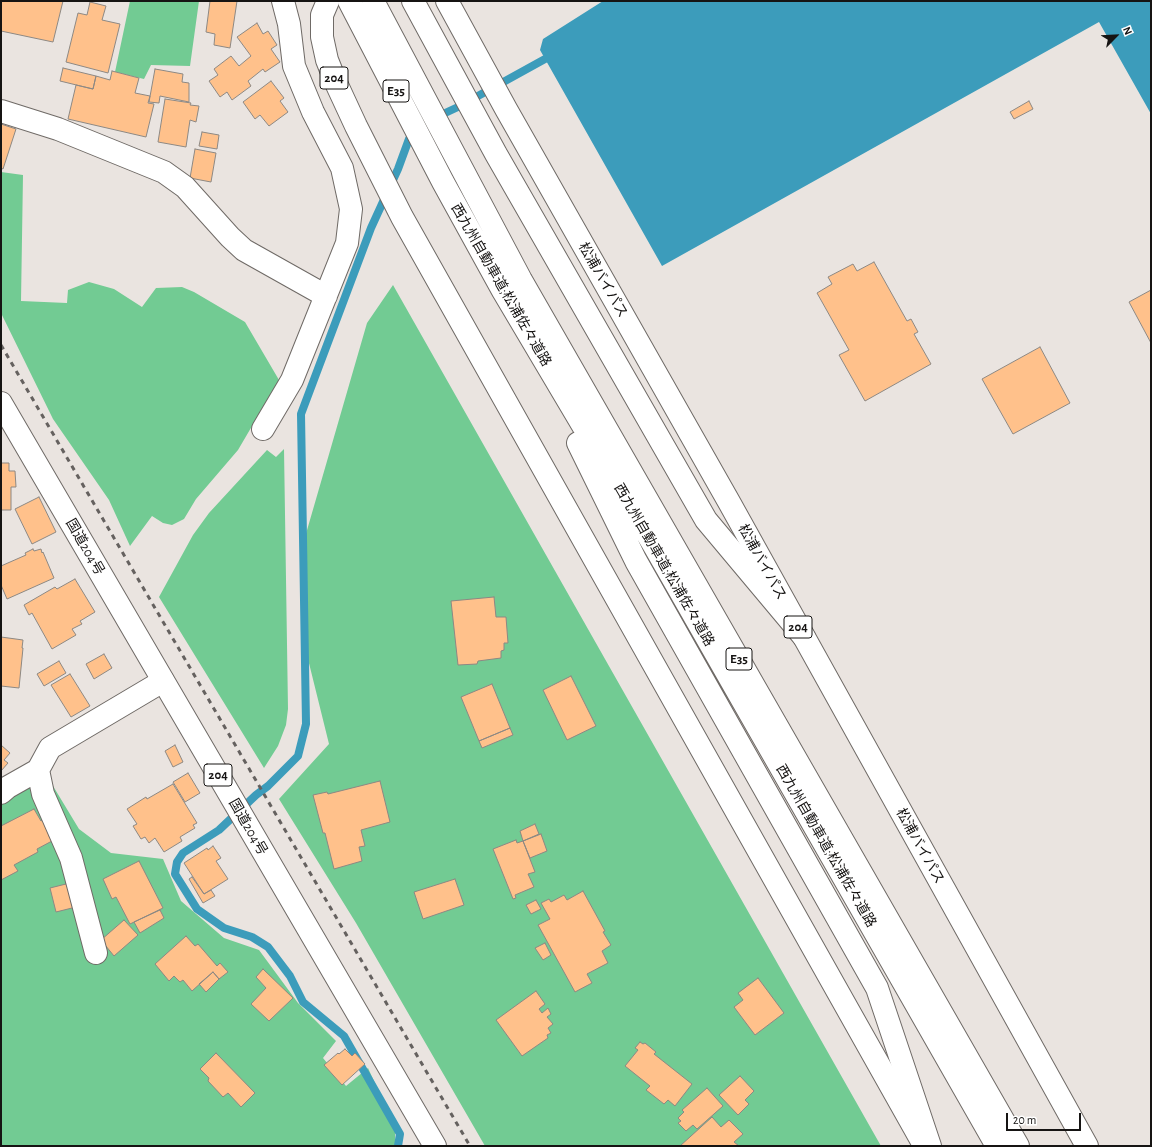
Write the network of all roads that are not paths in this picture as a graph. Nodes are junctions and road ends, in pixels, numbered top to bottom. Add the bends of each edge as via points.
1 (283, 1) edge
2 (328, 1) edge
3 (349, 1) edge
4 (373, 1) edge
5 (413, 1) edge
6 (447, 1) edge
7 (1, 111) edge
8 (504, 291) junction
9 (326, 296) junction
10 (1, 403) edge
11 (263, 429) dead end
12 (804, 637) junction
13 (163, 681) junction
14 (38, 770) junction
15 (1, 793) edge
16 (96, 952) dead end
17 (435, 1146) edge
18 (924, 1146) edge
19 (930, 1146) edge
20 (997, 1146) edge
21 (1018, 1146) edge
22 (1087, 1146) edge

1 - 9 main road via 289,24 294,66 313,112 342,168 351,209 347,243
2 - 18 main road, 204 via 322,15 322,37 327,60 336,85 402,217
3 - 8 main road, 西九州自動車道;松浦佐々道路 / E35 via 443,182
4 - 21 main road, 西九州自動車道;松浦佐々道路 / E35 via 521,280
5 - 12 main road via 496,154 706,520
6 - 12 main road, 松浦バイパス / 204
7 - 9 main road via 58,128 164,172 184,187 244,250
8 - 19 main road via 636,561 877,988
8 - 20 main road, 西九州自動車道;松浦佐々道路 / E35 via 657,551
9 - 11 main road via 292,380
10 - 13 main road, 国道204号 / 204
12 - 22 main road, 松浦バイパス / 204
13 - 14 main road via 50,748
13 - 17 main road, 国道204号 / 204
14 - 15 main road
14 - 16 main road via 43,794 71,858

